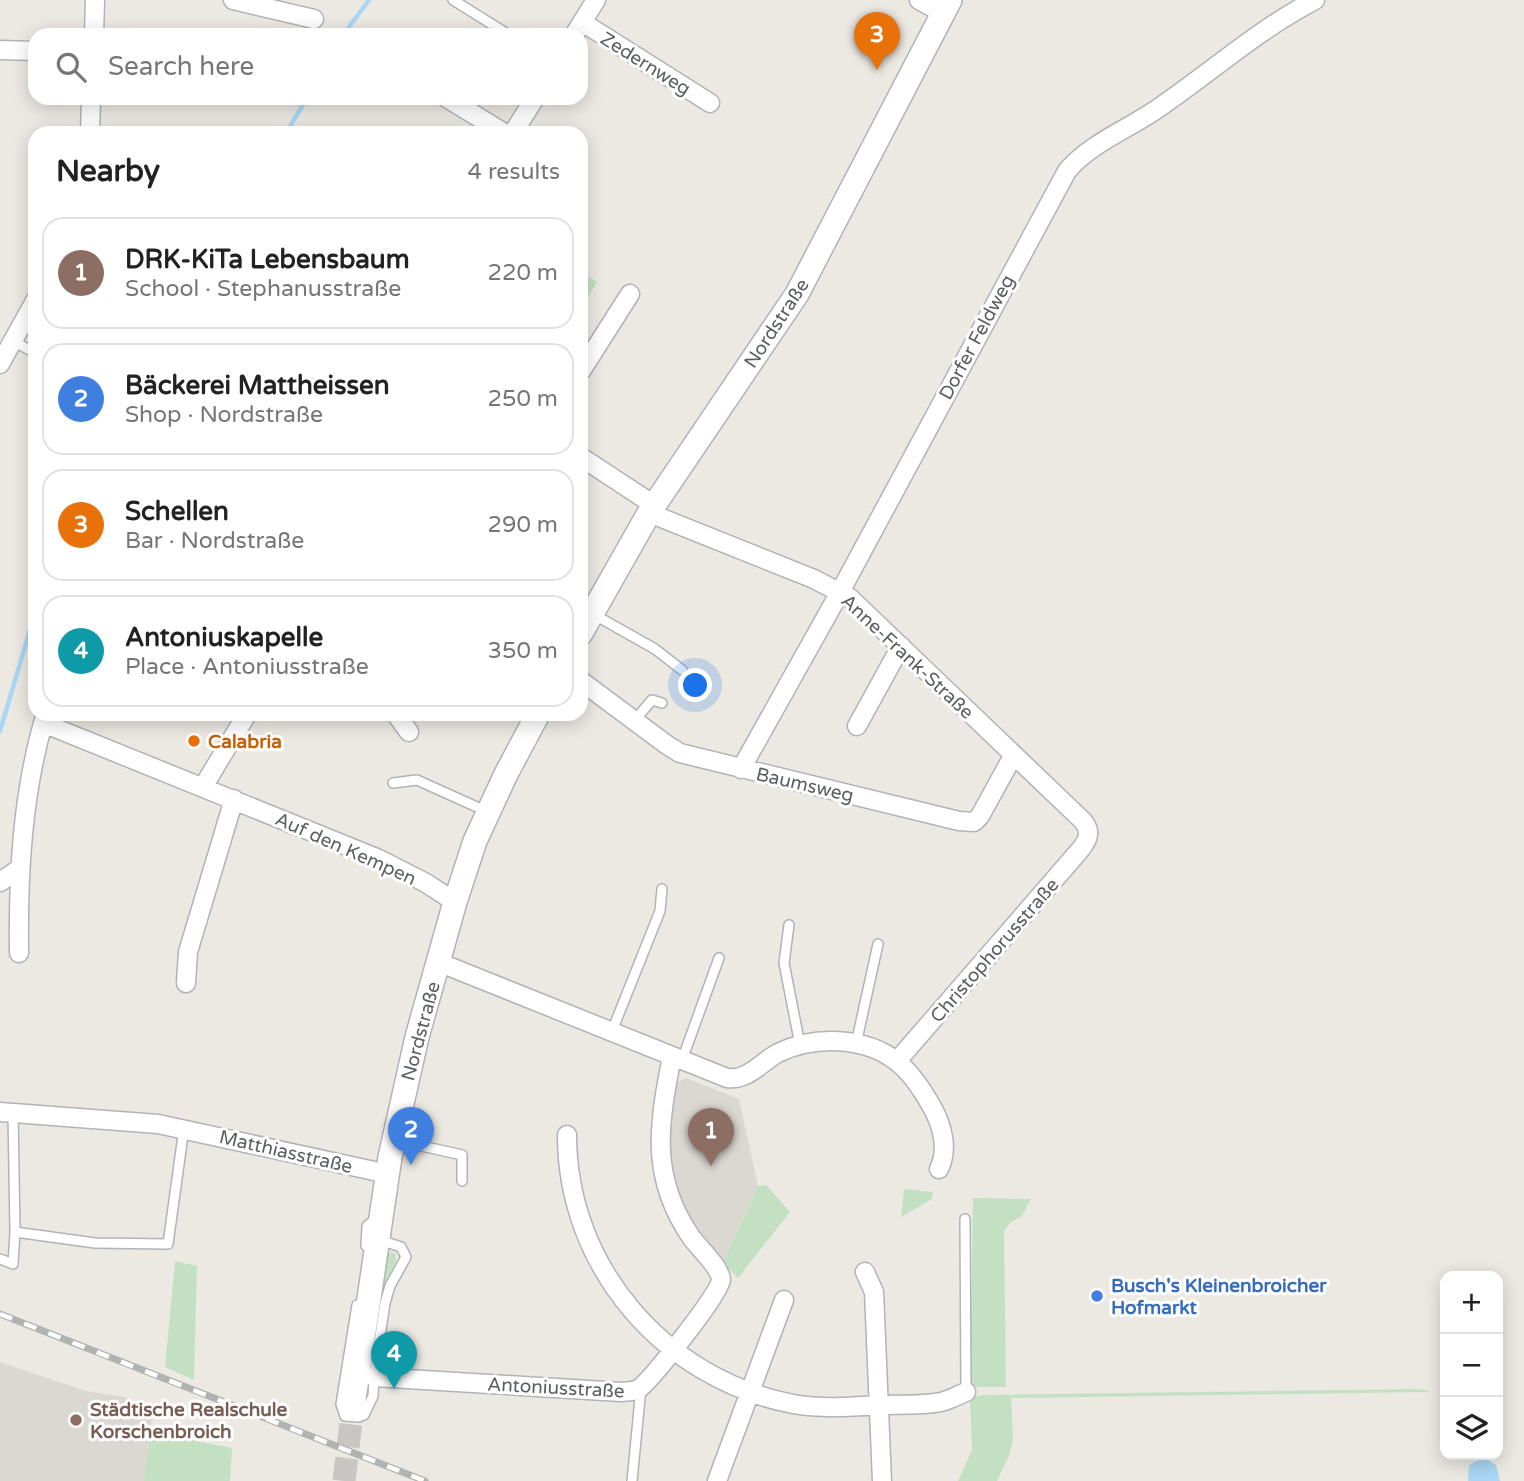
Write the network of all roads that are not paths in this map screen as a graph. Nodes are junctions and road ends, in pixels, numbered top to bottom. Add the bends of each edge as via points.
1 (95, 0) edge
2 (233, 0) edge
3 (453, 0) edge
4 (596, 0) edge
5 (919, 0) edge
6 (1315, 0) edge
7 (946, 6) edge
8 (314, 19) dead end
9 (93, 28) edge
10 (498, 28) edge
11 (579, 28) edge
12 (588, 35) edge
13 (0, 50) edge
14 (28, 51) edge
15 (710, 103) dead end
16 (91, 105) edge
17 (458, 105) edge
18 (531, 105) edge
19 (90, 126) edge
20 (493, 126) edge
21 (517, 126) edge
22 (629, 294) dead end
23 (28, 314) edge
24 (13, 341) junction
25 (28, 349) edge
26 (588, 360) edge
27 (0, 364) edge
28 (588, 462) edge
29 (652, 509) junction
30 (840, 592) junction
31 (588, 621) edge
32 (588, 625) edge
33 (901, 646) junction
34 (682, 670) dead end
35 (588, 686) edge
36 (662, 704) dead end
37 (44, 721) edge
38 (52, 721) edge
39 (243, 721) edge
40 (401, 721) edge
41 (534, 721) edge
42 (634, 721) junction
43 (857, 726) dead end
44 (409, 733) dead end
45 (1013, 756) junction
46 (741, 769) junction
47 (393, 783) dead end
48 (202, 787) junction
49 (234, 799) junction
50 (488, 813) junction
51 (1088, 837) joint
52 (19, 869) junction
53 (1, 882) edge
54 (662, 889) dead end
55 (455, 902) junction
56 (789, 925) dead end
57 (878, 944) dead end
58 (19, 953) dead end
59 (719, 958) dead end
60 (438, 962) junction
61 (186, 983) dead end
62 (612, 1031) junction
63 (856, 1044) junction
64 (800, 1045) junction
65 (677, 1058) junction
66 (897, 1061) junction
67 (6, 1112) edge
68 (184, 1129) junction
69 (567, 1135) dead end
70 (394, 1139) junction
71 (939, 1168) dead end
72 (387, 1174) junction
73 (462, 1181) dead end
74 (965, 1219) dead end
75 (15, 1232) junction
76 (372, 1247) junction
77 (0, 1259) edge
78 (866, 1272) dead end
79 (359, 1291) dead end
80 (784, 1300) dead end
81 (672, 1349) junction
82 (374, 1377) junction
83 (641, 1388) junction
84 (751, 1392) junction
85 (966, 1392) joint
86 (878, 1405) junction
87 (353, 1406) tunnel mouth
88 (632, 1481) edge
89 (718, 1481) edge
90 (882, 1481) edge

1 - 9 street
2 - 8 street
3 - 10 lane
4 - 11 street
5 - 7 street
6 - 30 street, Dorfer Feldweg via 1257,33 1067,171
7 - 29 street, Nordstraße via 797,294
12 - 15 street, Zedernweg
13 - 14 street
16 - 19 street
17 - 20 street
18 - 21 street
22 - 26 street
23 - 24 street
24 - 25 lane
24 - 27 street
28 - 29 street, Anne-Frank-Straße
29 - 30 street, Anne-Frank-Straße
29 - 31 street, Nordstraße
30 - 33 street, Anne-Frank-Straße
30 - 46 street, Dorfer Feldweg
32 - 34 lane via 655,649
33 - 43 street
33 - 45 street, Anne-Frank-Straße
35 - 42 street, Baumsweg
36 - 42 lane via 652,700
37 - 52 street, Auf den Kempen via 29,788
38 - 48 street, Auf den Kempen
39 - 48 street
40 - 44 street
41 - 50 street, Nordstraße
42 - 46 street, Baumsweg via 680,753
45 - 46 street, Baumsweg via 985,810 972,822
45 - 51 street, Anne-Frank-Straße via 1083,821
47 - 50 lane via 417,780
48 - 49 street, Auf den Kempen
49 - 55 street, Auf den Kempen via 379,859
49 - 61 street via 188,952
50 - 55 street, Nordstraße
51 - 66 street, Christophorusstraße
52 - 53 street
52 - 58 street, Auf den Kempen
54 - 62 lane via 660,911
55 - 60 street, Nordstraße
56 - 64 lane via 784,963
57 - 63 lane
59 - 65 lane
60 - 62 street
60 - 70 street, Nordstraße
62 - 65 street
63 - 64 street
63 - 66 street
64 - 65 street via 737,1079
65 - 81 street, Antoniusstraße via 660,1126 665,1178 686,1230 721,1278 714,1297
66 - 71 street via 920,1088 939,1122 944,1148
67 - 68 street, Matthiasstraße via 128,1120
67 - 75 lane, Matthiasstraße
68 - 72 street, Matthiasstraße
68 - 75 lane via 168,1244 95,1243
69 - 81 street via 574,1202 598,1262 631,1311
70 - 72 street, Nordstraße
70 - 73 lane via 462,1155
72 - 76 street, Nordstraße
74 - 85 lane
75 - 77 lane, Matthiasstraße via 13,1264
76 - 82 lane via 401,1247 406,1256 384,1303
76 - 87 street, Nordstraße
78 - 86 street via 874,1292
79 - 82 lane via 342,1391 345,1416 366,1413
80 - 84 street
81 - 83 street, Antoniusstraße
81 - 84 street via 710,1374
82 - 83 street, Antoniusstraße via 595,1391
83 - 88 lane
84 - 86 street via 810,1406
84 - 89 street
85 - 86 street via 942,1401
86 - 90 street

